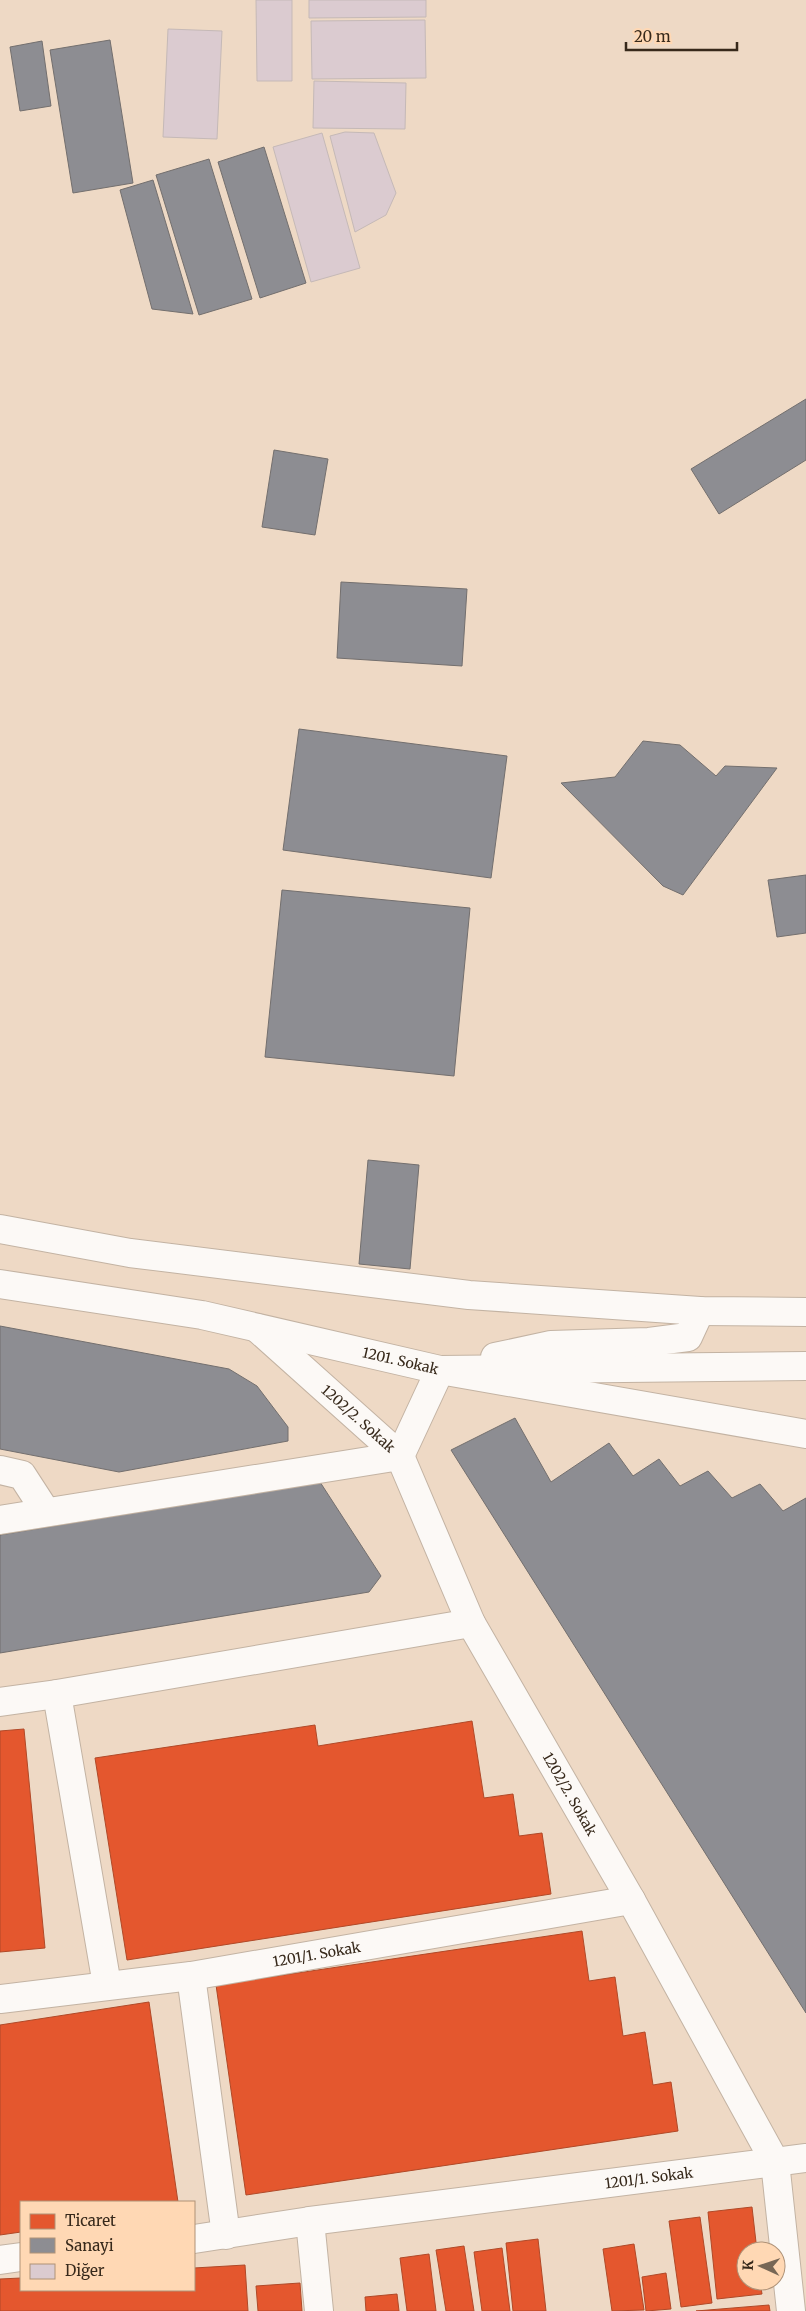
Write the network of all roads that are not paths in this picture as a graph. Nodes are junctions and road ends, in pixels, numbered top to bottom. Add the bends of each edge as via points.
1 (0, 1229) edge
2 (0, 1284) edge
3 (700, 1311) junction
4 (806, 1312) edge
5 (257, 1328) junction
6 (806, 1366) edge
7 (440, 1370) junction
8 (806, 1434) edge
9 (400, 1456) junction
10 (0, 1470) edge
11 (46, 1512) junction
12 (0, 1520) edge
13 (470, 1623) junction
14 (57, 1694) junction
15 (0, 1702) edge
16 (631, 1900) junction
17 (191, 1976) junction
18 (107, 1985) junction
19 (0, 1999) edge
20 (806, 2158) edge
21 (775, 2162) junction
22 (310, 2221) junction
23 (226, 2235) junction
24 (195, 2239) edge
25 (20, 2257) edge
26 (0, 2260) edge
27 (319, 2311) edge
28 (791, 2311) edge

1 - 3 street via 130,1253 459,1294
2 - 5 street, 1201. Sokak via 202,1315
3 - 4 street
3 - 7 street via 688,1337 649,1342 551,1345
5 - 7 street, 1201. Sokak
5 - 9 street, 1202/2. Sokak
6 - 7 street, 1201. Sokak
7 - 8 street
7 - 9 street
9 - 11 street
9 - 13 street, 1202/2. Sokak
10 - 11 street via 22,1475
11 - 12 street
13 - 14 street
13 - 16 street, 1202/2. Sokak
14 - 15 street
14 - 18 street
16 - 17 street, 1201/1. Sokak
16 - 21 street, 1202/2. Sokak
17 - 18 street, 1201/1. Sokak
17 - 23 street
18 - 19 street, 1201/1. Sokak
20 - 21 street, 1201/1. Sokak
21 - 22 street, 1201/1. Sokak
21 - 28 street, 1202/2. Sokak
22 - 23 street, 1201/1. Sokak
22 - 27 street
23 - 24 street, 1201/1. Sokak
25 - 26 street

